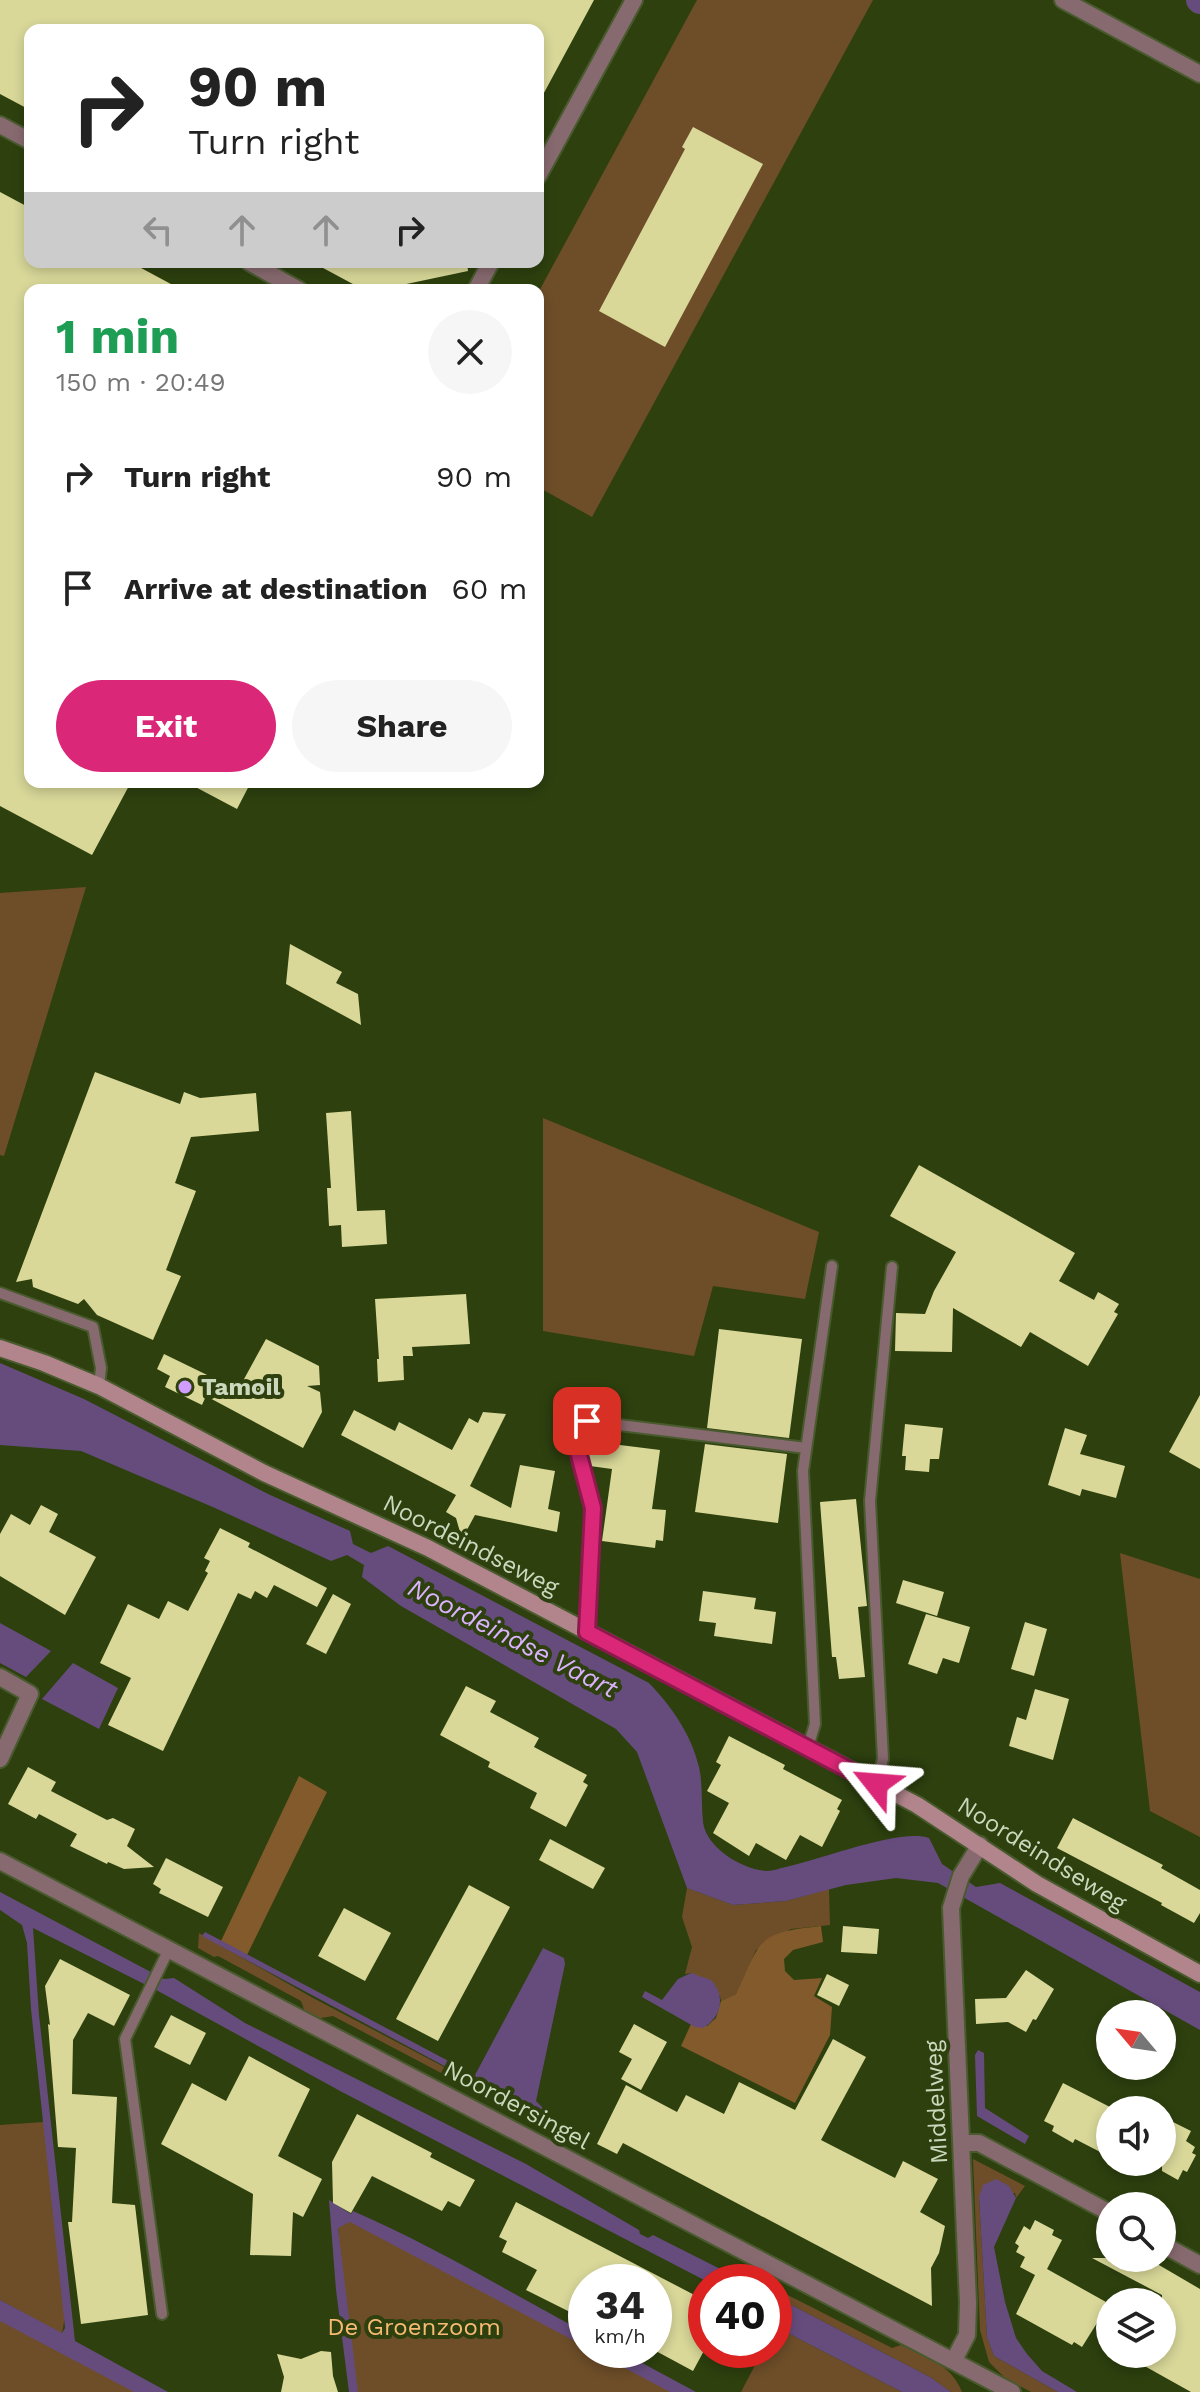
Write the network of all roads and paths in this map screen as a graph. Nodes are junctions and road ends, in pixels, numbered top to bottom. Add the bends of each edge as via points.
1 (634, 0) edge
2 (1063, 0) edge
3 (1200, 74) edge
4 (0, 125) edge
5 (24, 138) edge
6 (544, 165) edge
7 (260, 268) edge
8 (288, 284) edge
9 (832, 1266) dead end
10 (892, 1267) dead end
11 (0, 1293) edge
12 (0, 1348) edge
13 (99, 1386) junction
14 (806, 1448) junction
15 (587, 1632) junction
16 (0, 1677) edge
17 (808, 1747) junction
18 (0, 1759) edge
19 (876, 1784) junction
20 (980, 1845) junction
21 (0, 1861) edge
22 (169, 1949) junction
23 (1200, 1974) edge
24 (962, 2143) junction
25 (1096, 2206) edge
26 (1176, 2252) edge
27 (1200, 2265) edge
28 (162, 2314) dead end
29 (954, 2360) junction
30 (984, 2386) edge
31 (1012, 2392) edge

1 - 6 street
2 - 3 street
4 - 5 street
7 - 8 street
9 - 14 lane
10 - 19 lane via 870,1501 883,1759
11 - 13 lane via 93,1327
12 - 13 street, Noordeindseweg
13 - 15 street, Noordeindseweg
14 - 15 lane via 587,1421 575,1440 593,1508
14 - 17 lane via 815,1724
15 - 17 street, Noordeindseweg
16 - 18 street via 30,1694
17 - 19 street, Noordeindseweg
19 - 20 street, Noordeindseweg
20 - 23 street, Noordeindseweg via 1037,1884
20 - 24 street, Middelweg via 951,1908
21 - 22 street, Noordersingel
22 - 28 lane via 125,2039
22 - 29 street, Noordersingel
24 - 25 street via 979,2143
24 - 29 street, Middelweg via 968,2321
26 - 27 street
29 - 30 street, Noordersingel
30 - 31 street, Noordersingel

